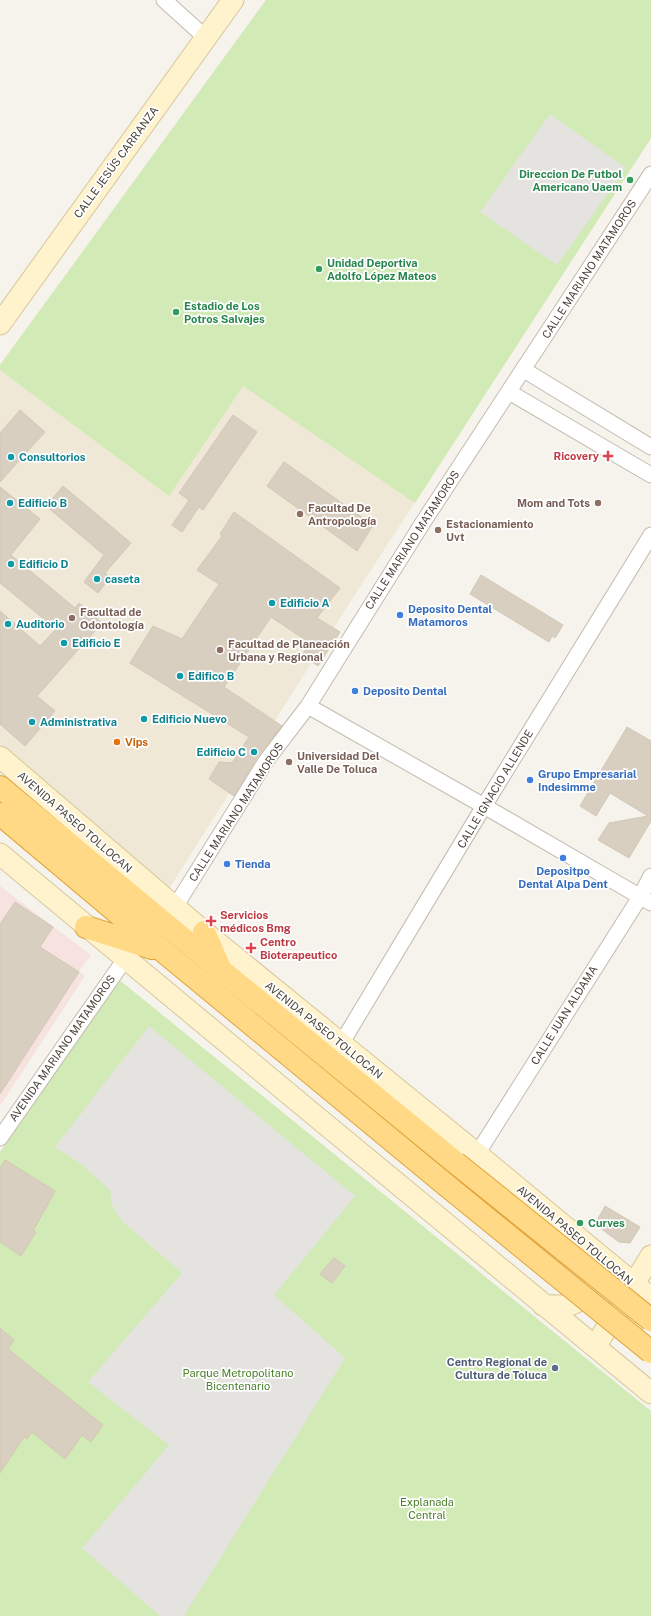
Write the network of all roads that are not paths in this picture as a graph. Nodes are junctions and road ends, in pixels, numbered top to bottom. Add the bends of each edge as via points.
1 (164, 0) edge
2 (233, 0) edge
3 (206, 38) junction
4 (651, 174) edge
5 (0, 324) edge
6 (524, 370) junction
7 (509, 392) junction
8 (651, 447) edge
9 (651, 475) edge
10 (651, 535) edge
11 (308, 706) junction
12 (0, 757) edge
13 (0, 786) edge
14 (484, 806) junction
15 (0, 814) edge
16 (0, 854) edge
17 (651, 876) edge
18 (645, 900) edge
19 (175, 907) junction
20 (86, 926) junction
21 (204, 932) junction
22 (163, 951) junction
23 (125, 959) junction
24 (222, 971) junction
25 (340, 1044) junction
26 (0, 1138) edge
27 (477, 1154) junction
28 (591, 1248) junction
29 (651, 1256) edge
30 (635, 1285) junction
31 (651, 1298) edge
32 (543, 1305) junction
33 (651, 1320) edge
34 (595, 1347) junction
35 (651, 1352) edge
36 (651, 1392) edge

1 - 3 street
2 - 3 main road, CALLE JESÚS CARRANZA
3 - 5 main road, CALLE JESÚS CARRANZA
4 - 6 street, CALLE MARIANO MATAMOROS
6 - 7 street, CALLE MARIANO MATAMOROS
6 - 8 street
7 - 9 street
7 - 11 street, CALLE MARIANO MATAMOROS via 422,524
10 - 14 street, CALLE IGNACIO ALLENDE
11 - 14 street
11 - 19 street, CALLE MARIANO MATAMOROS via 266,761
12 - 19 main road, AVENIDA PASEO TOLLOCAN
13 - 24 highway, AVENIDA PASEO TOLLOCAN
14 - 18 street
14 - 25 street, CALLE IGNACIO ALLENDE
15 - 22 highway
16 - 20 main road
17 - 18 street, CALLE JUAN ALDAMA
18 - 27 street, CALLE JUAN ALDAMA
19 - 21 main road, AVENIDA PASEO TOLLOCAN
20 - 22 highway
20 - 23 main road
21 - 24 highway
21 - 25 main road, AVENIDA PASEO TOLLOCAN
22 - 35 highway, bridge
23 - 26 street, AVENIDA MARIANO MATAMOROS
23 - 32 main road
24 - 33 highway, AVENIDA PASEO TOLLOCAN, bridge
25 - 27 main road, AVENIDA PASEO TOLLOCAN
27 - 28 main road, AVENIDA PASEO TOLLOCAN
28 - 30 main road, AVENIDA PASEO TOLLOCAN
28 - 32 main road via 592,1271 580,1298 571,1305
29 - 30 main road
30 - 31 main road, AVENIDA PASEO TOLLOCAN
30 - 34 main road
32 - 34 main road
34 - 36 main road

